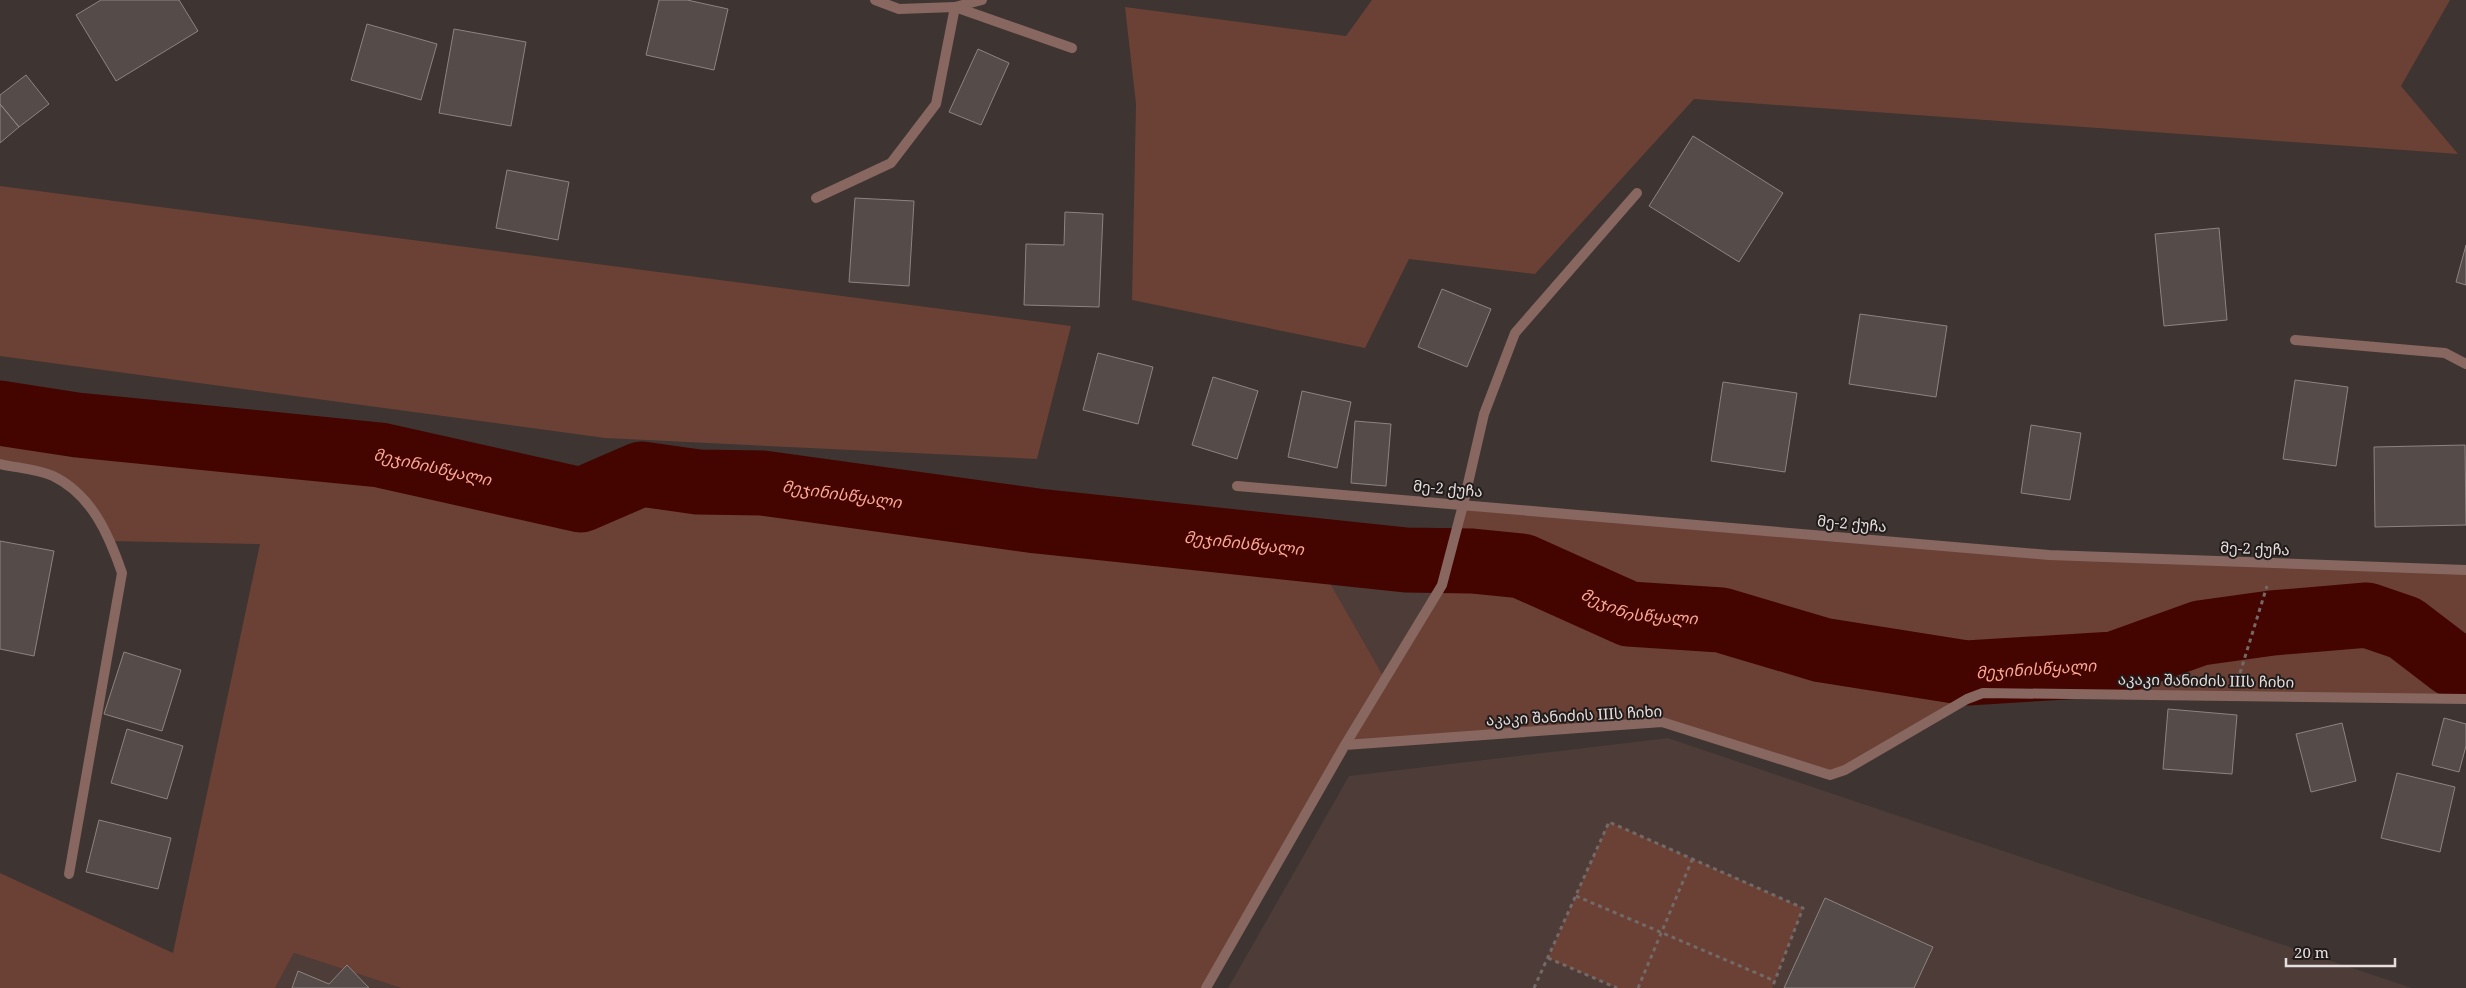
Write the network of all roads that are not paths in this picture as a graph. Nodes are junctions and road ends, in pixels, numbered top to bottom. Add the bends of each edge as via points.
1 (875, 0) edge
2 (982, 0) edge
3 (955, 6) junction
4 (1072, 48) dead end
5 (1637, 193) dead end
6 (816, 198) dead end
7 (2295, 340) dead end
8 (2466, 364) edge
9 (0, 464) edge
10 (1236, 486) dead end
11 (1463, 505) junction
12 (2466, 570) edge
13 (2466, 699) edge
14 (1345, 745) junction
15 (70, 874) dead end
16 (1206, 988) edge

1 - 3 street via 899,9
2 - 3 street
3 - 4 street
3 - 6 street via 936,104 891,163
5 - 11 street via 1515,333 1484,414
7 - 8 street via 2446,353
9 - 15 street via 51,475 67,485 92,508 111,541 122,574
10 - 11 street, მე-2 ქუჩა
11 - 12 street, მე-2 ქუჩა via 2049,556
11 - 14 street via 1442,585
13 - 14 street, აკაკი შანიძის IIIს ჩიხი via 1983,692 1967,698 1845,770 1830,775 1662,722
14 - 16 street

